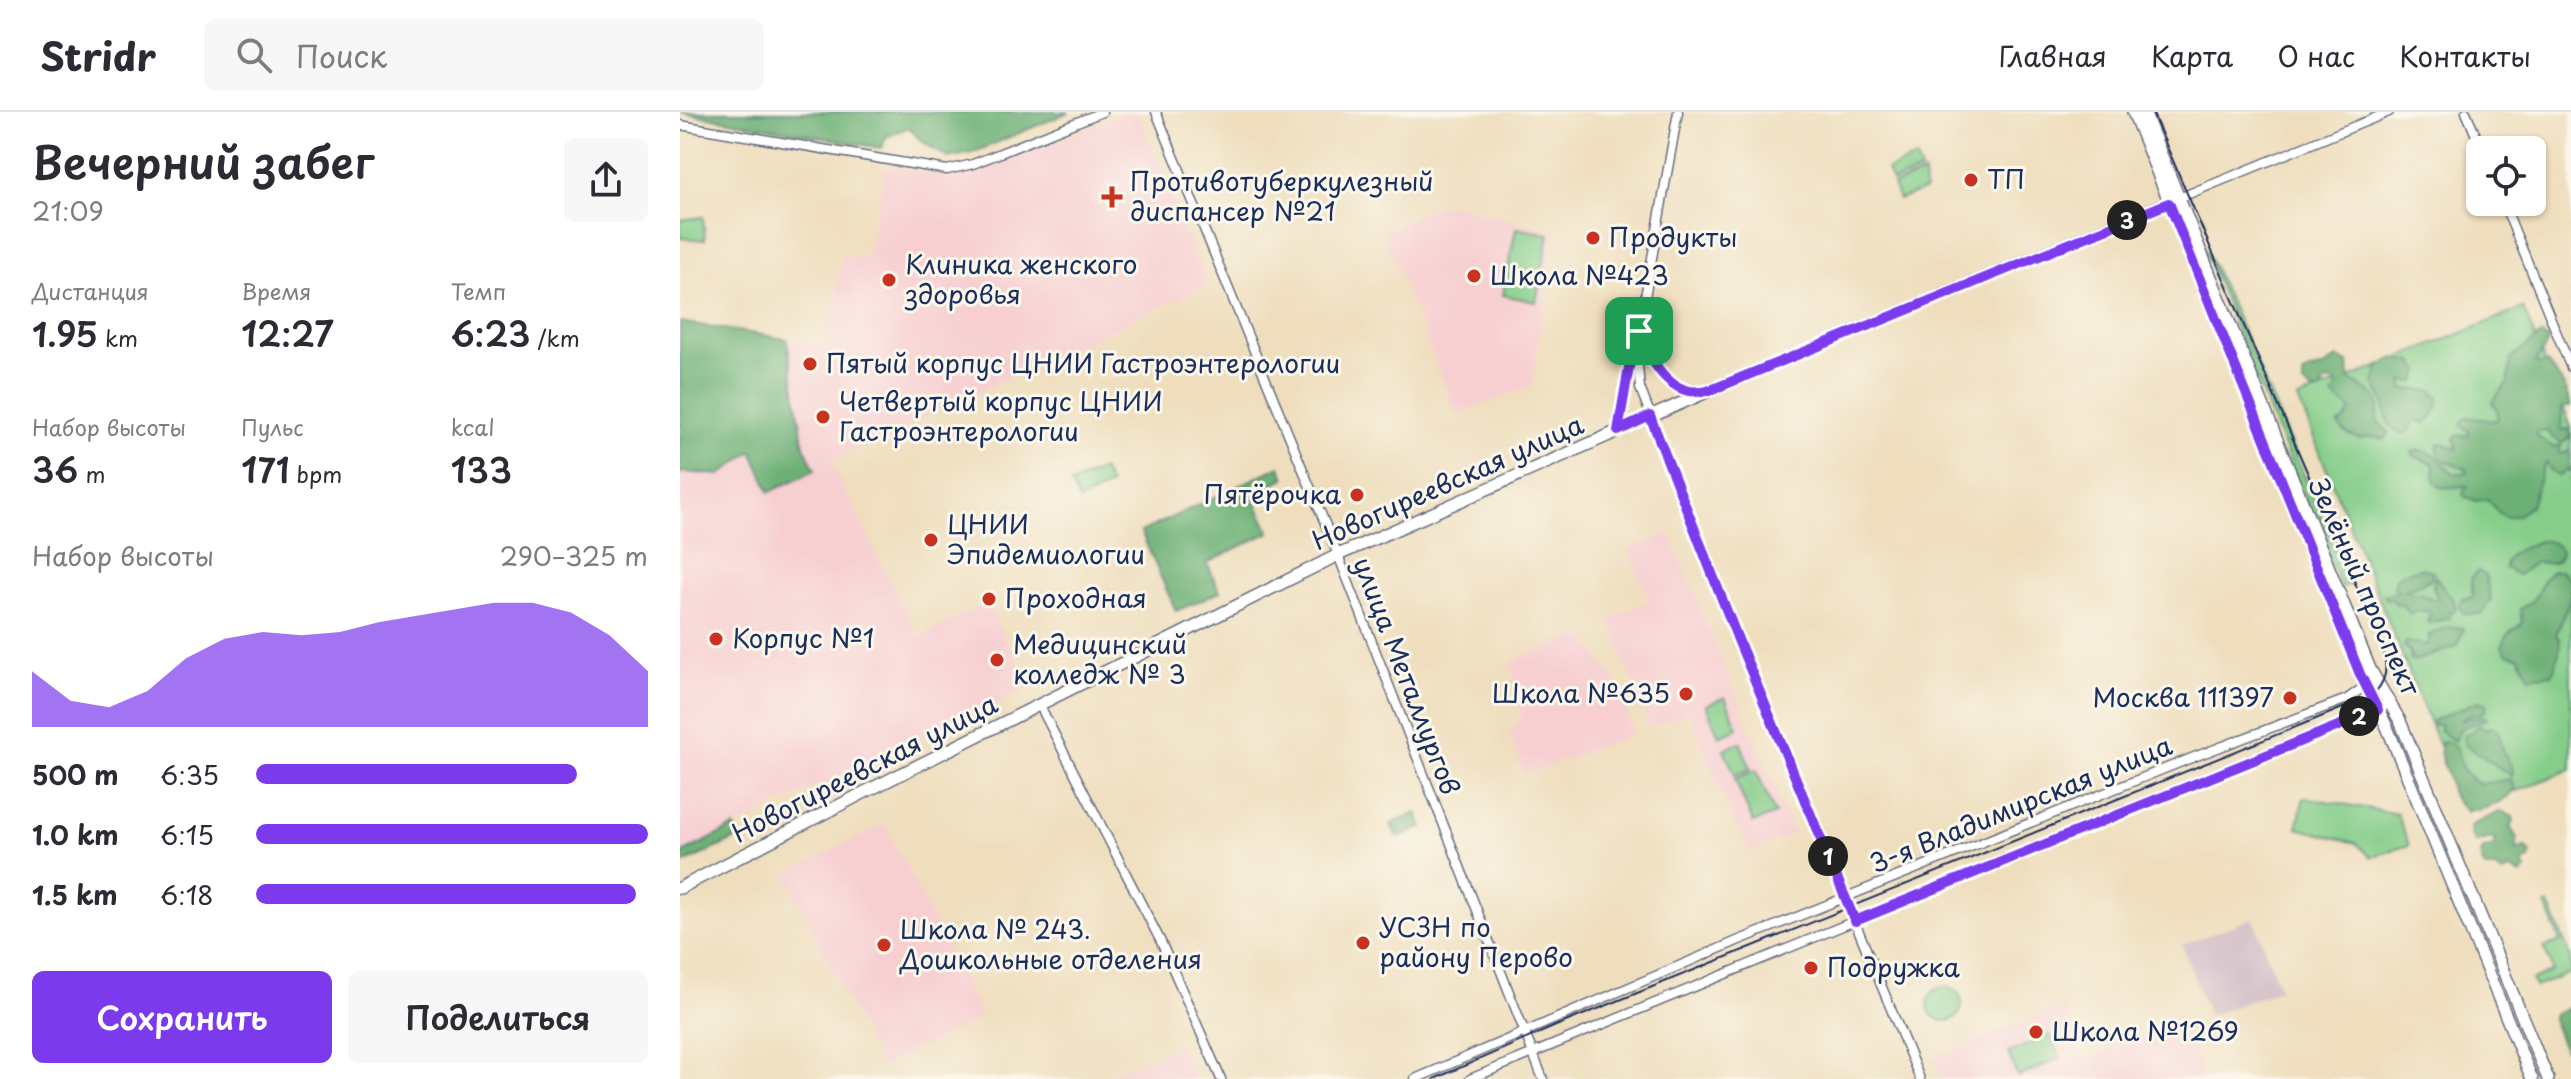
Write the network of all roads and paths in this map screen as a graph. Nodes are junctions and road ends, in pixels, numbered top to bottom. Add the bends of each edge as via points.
1 (1102, 112) edge
2 (1156, 112) edge
3 (1678, 112) edge
4 (2133, 112) edge
5 (2144, 112) edge
6 (2389, 112) edge
7 (2466, 112) edge
8 (680, 125) edge
9 (2476, 136) edge
10 (2174, 200) junction
11 (2509, 216) edge
12 (1639, 331) junction
13 (2571, 368) edge
14 (1711, 390) junction
15 (1650, 416) junction
16 (1618, 431) junction
17 (1338, 555) junction
18 (2370, 682) junction
19 (1039, 704) junction
20 (2389, 704) junction
21 (2378, 710) junction
22 (680, 888) edge
23 (1845, 897) junction
24 (1855, 921) junction
25 (1524, 1033) junction
26 (1532, 1052) junction
27 (1221, 1079) edge
28 (1415, 1079) edge
29 (1470, 1079) edge
30 (1543, 1079) edge
31 (1920, 1079) edge
32 (2532, 1079) edge
33 (2548, 1079) edge

1 - 8 street via 947,170
2 - 17 street, улица Металлургов
3 - 12 street
4 - 10 main road, Зелёный проспект
5 - 10 main road, Зелёный проспект
6 - 10 street, Новогиреевская улица
7 - 9 street
10 - 14 main road, Новогиреевская улица
10 - 18 main road, Зелёный проспект
11 - 13 street
12 - 14 street via 1658,370 1670,380 1683,390
12 - 15 street via 1640,388
12 - 16 street
14 - 15 main road, Новогиреевская улица
15 - 16 main road, Новогиреевская улица
15 - 23 street
16 - 17 main road, Новогиреевская улица
17 - 19 main road, Новогиреевская улица
17 - 25 street, улица Металлургов
18 - 20 main road, Зелёный проспект
18 - 21 main road, Зелёный проспект
18 - 23 street, 3-я Владимирская улица via 2347,699
19 - 22 main road, Новогиреевская улица
19 - 27 street via 1161,942
20 - 21 street, 3-я Владимирская улица
20 - 33 main road, Зелёный проспект
21 - 24 street, 3-я Владимирская улица
21 - 32 main road, Зелёный проспект
23 - 24 street
23 - 25 street, 3-я Владимирская улица
24 - 26 street, 3-я Владимирская улица
24 - 31 street
25 - 26 street, улица Металлургов
25 - 28 street, 3-я Владимирская улица
26 - 29 street, 3-я Владимирская улица
26 - 30 street, улица Металлургов

